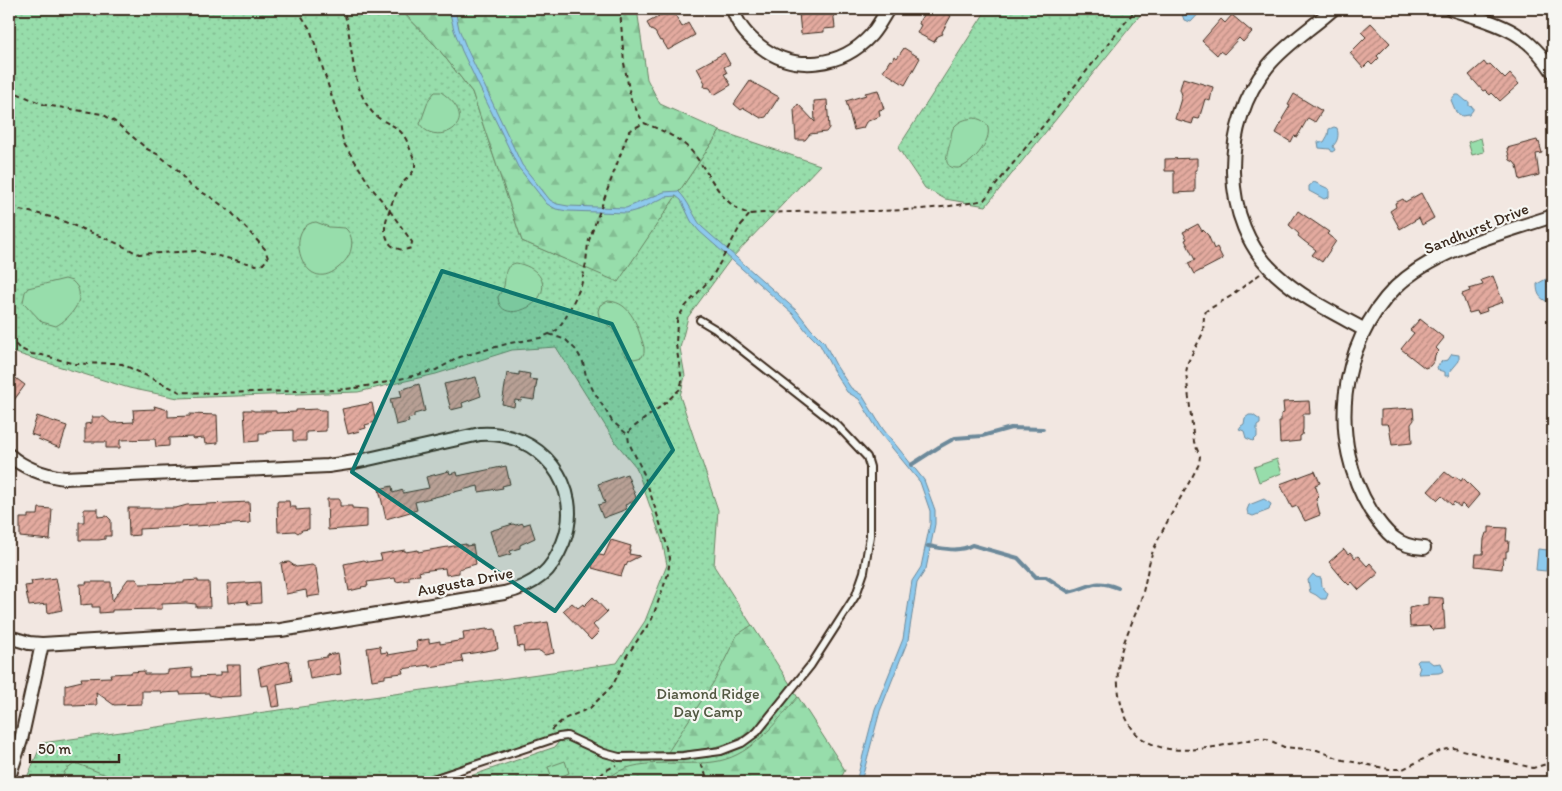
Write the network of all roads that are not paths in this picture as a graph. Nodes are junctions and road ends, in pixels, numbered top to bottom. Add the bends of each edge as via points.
1 (733, 9) edge
2 (888, 9) edge
3 (1333, 9) edge
4 (1451, 9) edge
5 (1553, 72) edge
6 (1553, 216) edge
7 (700, 320) dead end
8 (1366, 330) junction
9 (9, 455) edge
10 (1424, 548) dead end
11 (9, 637) edge
12 (42, 644) junction
13 (9, 777) edge
14 (424, 782) edge

1 - 2 street via 741,27 766,51 788,60 813,64 828,62 859,46 875,30
3 - 8 street via 1268,66 1251,93 1240,123 1233,161 1234,190 1248,235 1269,267 1297,292
4 - 5 street via 1518,33
6 - 8 street, Sandhurst Drive via 1460,248 1424,266 1387,297
7 - 14 lane via 820,411 867,457 870,467 870,536 856,595 811,665 772,715 742,743 698,755 626,757 604,753 567,736
8 - 10 street, Sandhurst Drive via 1350,368 1345,396 1345,426 1351,465 1360,489 1380,524 1398,542
9 - 12 street, Augusta Drive via 39,473 64,478 289,469 356,462 480,434 501,434 526,442 547,459 562,482 568,508 565,536 550,566 532,582 504,593 282,630
11 - 12 street, Augusta Drive
12 - 13 street via 22,740

